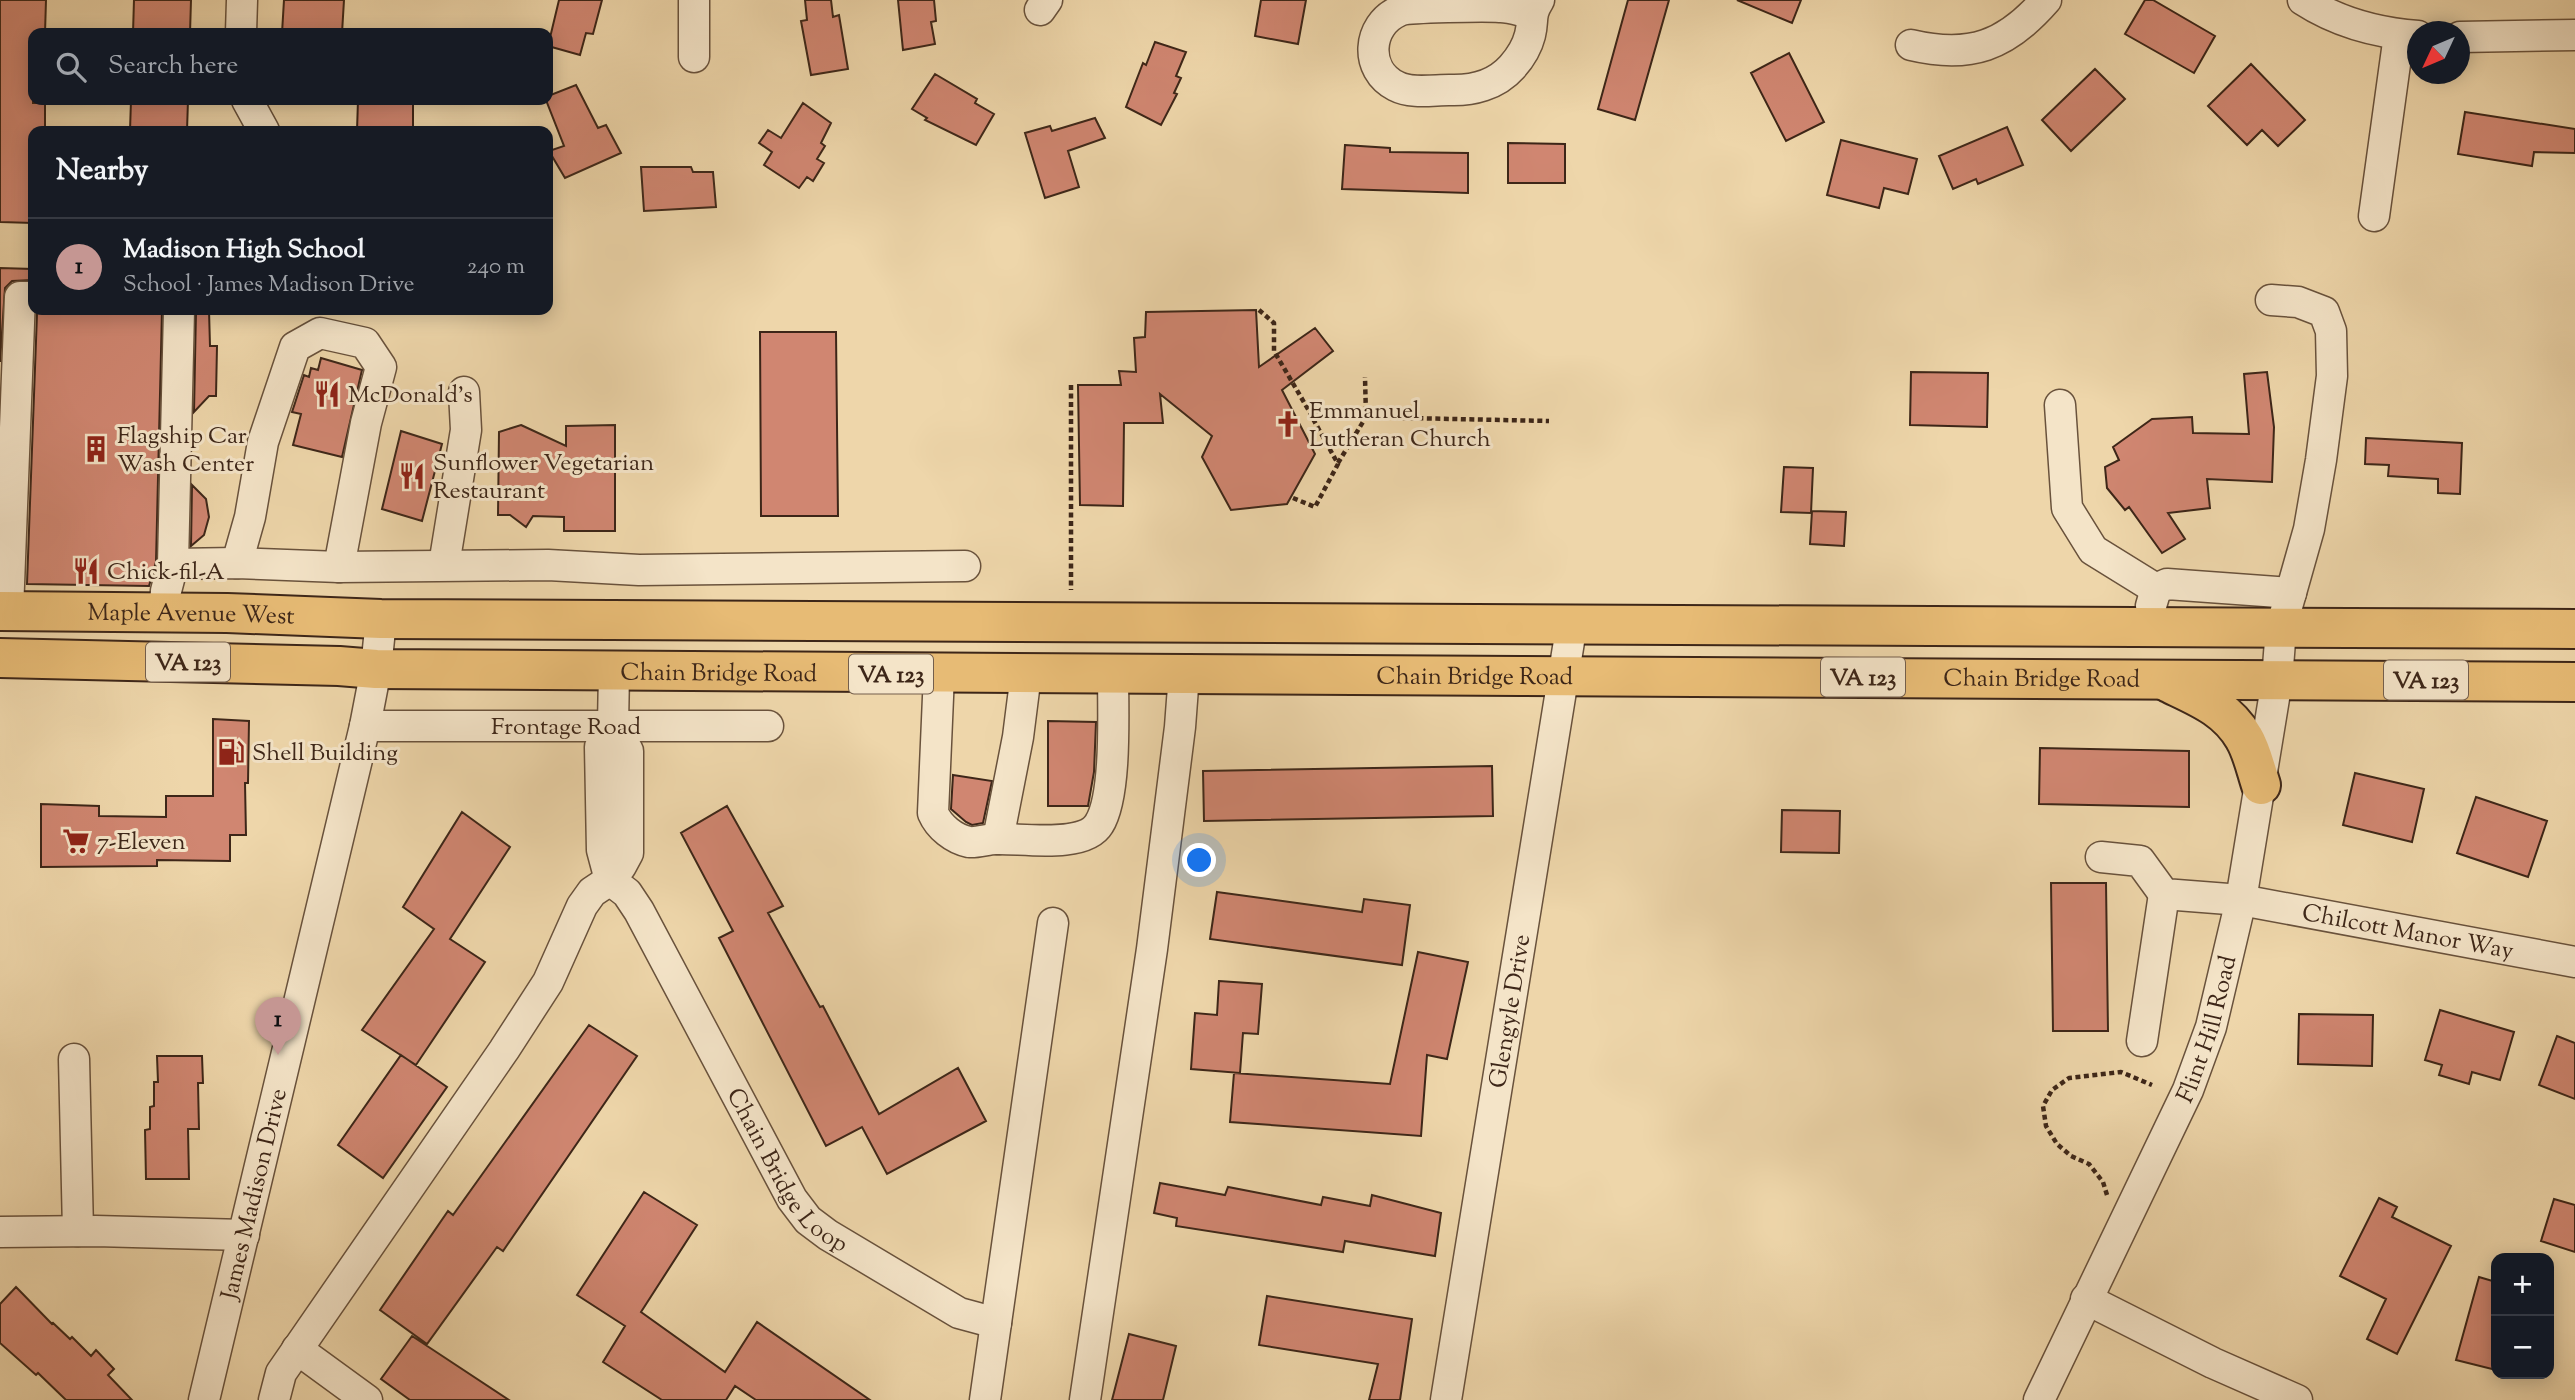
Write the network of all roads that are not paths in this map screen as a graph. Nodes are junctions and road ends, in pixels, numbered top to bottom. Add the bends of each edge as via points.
1 (242, 0) edge
2 (694, 0) edge
3 (2046, 0) edge
4 (2302, 0) edge
5 (1535, 6) edge
6 (242, 28) edge
7 (2575, 35) edge
8 (2407, 36) edge
9 (2470, 37) edge
10 (2407, 41) edge
11 (1911, 45) dead end
12 (694, 57) dead end
13 (250, 105) edge
14 (261, 126) edge
15 (2374, 216) dead end
16 (28, 296) edge
17 (2270, 300) dead end
18 (179, 315) edge
19 (464, 392) dead end
20 (2060, 405) dead end
21 (237, 563) junction
22 (173, 564) junction
23 (444, 565) junction
24 (965, 566) dead end
25 (339, 567) junction
26 (2156, 589) junction
27 (2286, 610) junction
28 (4, 611) edge
29 (164, 613) junction
30 (381, 619) junction
31 (1572, 623) junction
32 (2149, 627) junction
33 (2575, 629) edge
34 (0, 659) edge
35 (376, 669) junction
36 (614, 672) junction
37 (939, 674) junction
38 (1026, 674) junction
39 (1113, 674) junction
40 (1184, 674) junction
41 (1565, 675) junction
42 (2161, 679) junction
43 (2277, 680) junction
44 (2575, 682) edge
45 (613, 725) junction
46 (365, 726) junction
47 (768, 726) dead end
48 (2261, 785) junction
49 (998, 839) junction
50 (2101, 857) dead end
51 (610, 880) junction
52 (2164, 894) junction
53 (2241, 900) junction
54 (1053, 923) dead end
55 (2575, 962) edge
56 (2142, 1041) dead end
57 (74, 1059) dead end
58 (78, 1231) junction
59 (0, 1232) edge
60 (244, 1235) junction
61 (2086, 1299) junction
62 (996, 1323) junction
63 (297, 1349) junction
64 (204, 1400) edge
65 (274, 1400) edge
66 (367, 1400) edge
67 (985, 1400) edge
68 (1085, 1400) edge
69 (1446, 1400) edge
70 (2039, 1400) edge
71 (2297, 1400) edge

1 - 6 street
2 - 12 street
3 - 11 street via 2011,33 1989,44 1964,51
4 - 8 street via 2357,26
5 - 5 street via 1524,51 1511,69 1491,83 1467,90 1406,90 1384,78 1375,64 1376,32 1386,18 1402,9
7 - 9 street
10 - 15 street
13 - 14 street
16 - 28 street via 20,297
17 - 27 street, Flint Hill Road via 2298,302 2324,312 2331,331 2332,376 2321,460 2309,529
18 - 22 street
19 - 23 street via 466,430
20 - 26 street via 2067,508 2094,550
21 - 22 street
21 - 25 street
21 - 25 street via 276,399 295,347 320,333 365,343 381,367
22 - 29 street
23 - 24 street via 639,570
23 - 25 street
26 - 27 street via 2167,584
26 - 32 street
27 - 32 main road, VA 123
27 - 33 main road, VA 123
27 - 43 street, Flint Hill Road
28 - 29 main road, Maple Avenue West / VA 123
29 - 30 main road, Maple Avenue West / VA 123
30 - 31 main road, VA 123
30 - 35 street, James Madison Drive
31 - 32 main road, VA 123
31 - 41 street, Glengyle Drive
34 - 35 main road, Maple Avenue West / VA 123
35 - 36 main road, Chain Bridge Road / VA 123
35 - 46 street, James Madison Drive
36 - 37 main road, Chain Bridge Road / VA 123
36 - 45 street
37 - 38 main road, Chain Bridge Road / VA 123
37 - 49 street via 933,813 944,829 970,842
38 - 39 main road, Chain Bridge Road / VA 123
38 - 49 street
39 - 40 main road, Chain Bridge Road / VA 123
39 - 49 street via 1111,781 1100,823 1093,831 1057,842
40 - 41 main road, Chain Bridge Road / VA 123
40 - 68 street via 1152,949
41 - 42 main road, Chain Bridge Road / VA 123
41 - 69 street, Glengyle Drive
42 - 43 main road, Chain Bridge Road / VA 123
42 - 48 main road via 2216,706 2231,719 2245,739
43 - 44 main road, Chain Bridge Road / VA 123
43 - 48 street, Flint Hill Road
45 - 46 street, Frontage Road
45 - 47 street, Frontage Road
45 - 51 street via 628,751 628,853
46 - 60 street, James Madison Drive
48 - 53 street, Flint Hill Road
50 - 52 street via 2140,861
51 - 62 street, Chain Bridge Loop via 627,893 639,911 792,1199 808,1220 959,1313
51 - 63 street via 587,899 541,993
52 - 53 street, Chilcott Manor Way
52 - 56 street
53 - 55 street, Chilcott Manor Way
53 - 61 street, Flint Hill Road via 2211,1027 2188,1090
54 - 62 street
57 - 58 street
58 - 59 street
58 - 60 street
60 - 64 street, James Madison Drive
61 - 70 street, Flint Hill Road
61 - 71 street
62 - 67 street
63 - 65 street via 281,1373
63 - 66 street

